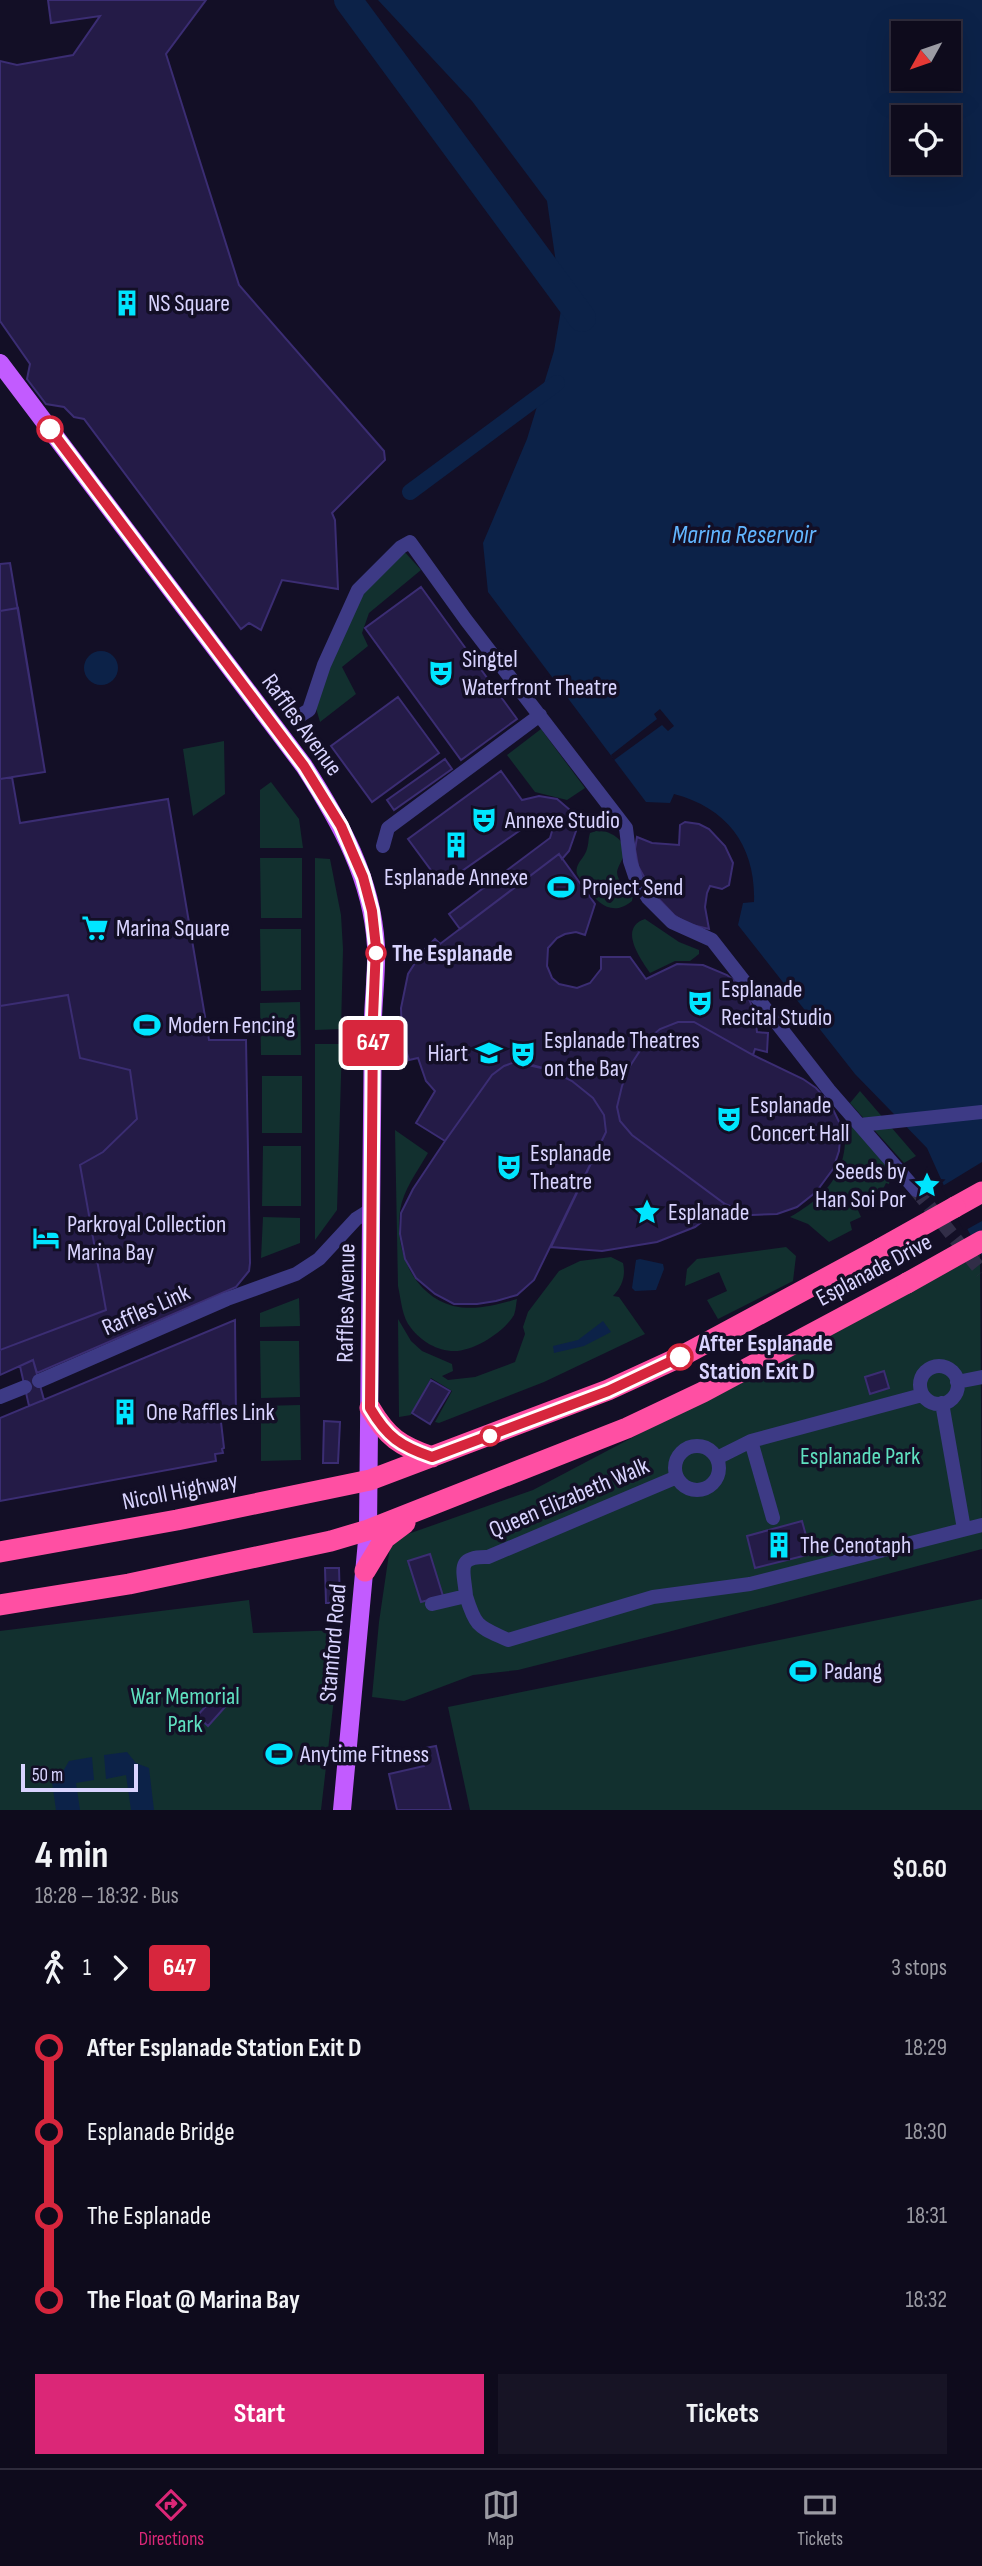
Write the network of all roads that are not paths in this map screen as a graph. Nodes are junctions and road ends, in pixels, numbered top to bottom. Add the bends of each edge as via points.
1 (0, 363) edge
2 (540, 715) junction
3 (301, 716) dead end
4 (383, 846) dead end
5 (982, 1112) edge
6 (860, 1125) junction
7 (916, 1190) tunnel mouth
8 (982, 1192) edge
9 (372, 1209) junction
10 (982, 1241) edge
11 (982, 1377) edge
12 (957, 1382) junction
13 (922, 1395) junction
14 (0, 1397) edge
15 (942, 1403) junction
16 (370, 1408) junction
17 (751, 1441) junction
18 (432, 1457) junction
19 (716, 1458) junction
20 (677, 1477) junction
21 (370, 1480) junction
22 (446, 1500) junction
23 (773, 1518) dead end
24 (982, 1525) edge
25 (964, 1529) junction
26 (368, 1530) junction
27 (0, 1552) edge
28 (365, 1571) junction
29 (466, 1596) junction
30 (432, 1604) dead end
31 (0, 1605) edge
32 (342, 1810) edge

1 - 9 main road, Raffles Avenue via 304,766 354,853 372,911 376,947
2 - 3 street via 411,542 358,590 309,710
2 - 4 street via 388,828
2 - 6 street via 626,828 630,861 648,898 672,922 712,940
5 - 6 street
6 - 7 street
8 - 18 highway, Esplanade Drive, bridge via 680,1357 608,1391
9 - 14 street, Raffles Link via 296,1274
9 - 16 main road, Raffles Avenue
10 - 22 highway, Esplanade Drive, bridge via 703,1392 627,1428
11 - 12 street
12 - 13 street via 955,1374 943,1366 928,1368 919,1380
12 - 15 street via 958,1389
13 - 15 street via 934,1404
13 - 17 street
15 - 25 street
16 - 18 highway via 382,1429 403,1447
16 - 21 main road, Raffles Avenue
17 - 19 street
17 - 23 street
18 - 21 highway, Esplanade Drive
19 - 20 street via 702,1447 687,1448 677,1458
19 - 20 street via 718,1474 708,1487 688,1488
20 - 29 street, Queen Elizabeth Walk via 488,1557 471,1556 464,1567
21 - 26 main road, Stamford Road
21 - 27 highway, Nicoll Highway
22 - 26 highway, Esplanade Drive
22 - 28 highway via 385,1538
24 - 25 street
25 - 29 street via 750,1584 653,1597 508,1640 481,1628
26 - 28 main road, Stamford Road
26 - 31 highway via 129,1584
28 - 32 main road, Stamford Road
29 - 30 street

